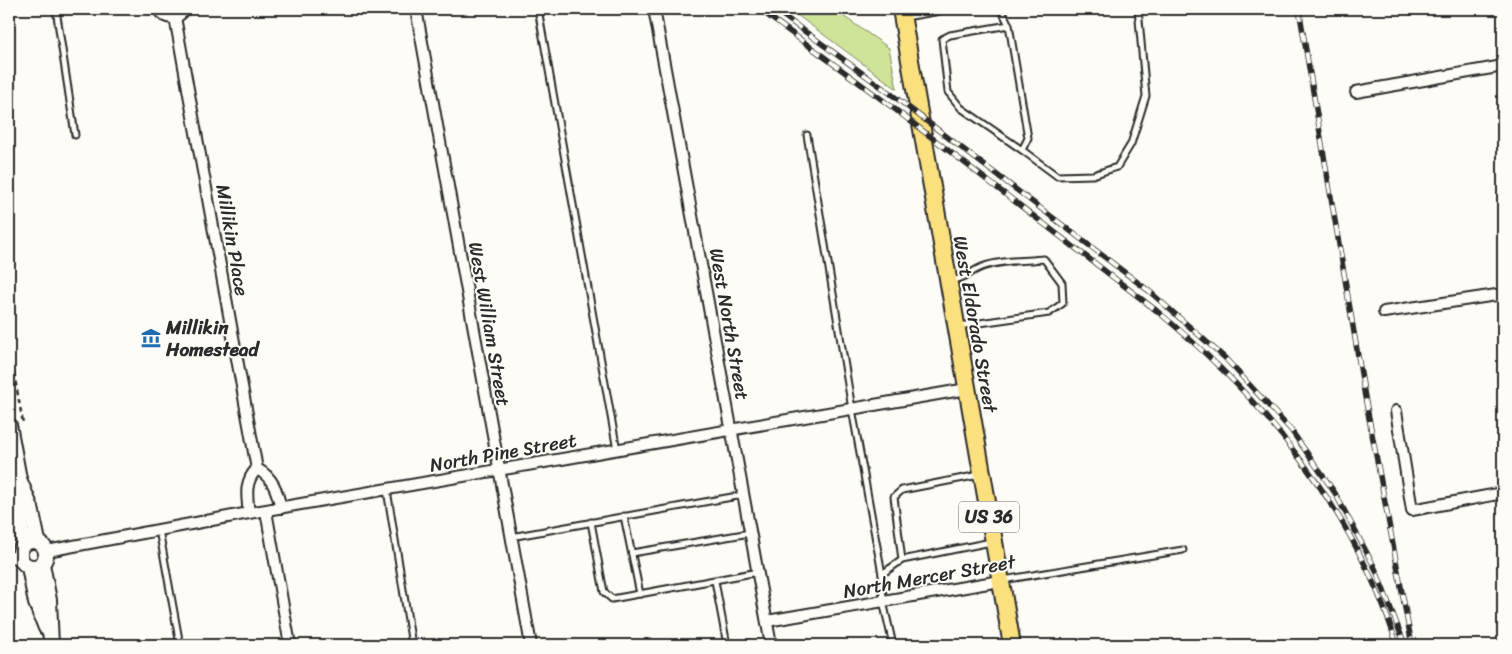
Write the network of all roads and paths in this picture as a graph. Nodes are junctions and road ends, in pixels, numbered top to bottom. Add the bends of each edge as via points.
1 (56, 9) edge
2 (158, 9) edge
3 (185, 9) edge
4 (416, 9) edge
5 (538, 9) edge
6 (654, 9) edge
7 (937, 9) edge
8 (1001, 9) edge
9 (1138, 9) edge
10 (901, 12) edge
11 (176, 17) junction
12 (1009, 25) junction
13 (1503, 66) edge
14 (1356, 92) dead end
15 (76, 135) dead end
16 (806, 135) dead end
17 (1022, 150) junction
18 (948, 282) junction
19 (1503, 294) edge
20 (1384, 312) dead end
21 (956, 327) junction
22 (9, 346) edge
23 (967, 389) junction
24 (852, 409) junction
25 (1396, 411) dead end
26 (9, 424) edge
27 (24, 425) dead end
28 (731, 431) junction
29 (617, 450) junction
30 (257, 469) junction
31 (498, 470) junction
32 (982, 475) junction
33 (387, 490) junction
34 (1503, 493) edge
35 (743, 495) junction
36 (281, 508) junction
37 (266, 511) junction
38 (250, 514) junction
39 (624, 516) junction
40 (590, 522) junction
41 (159, 530) junction
42 (751, 533) junction
43 (511, 537) junction
44 (994, 542) junction
45 (1183, 550) dead end
46 (632, 553) junction
47 (30, 554) edge
48 (902, 560) junction
49 (758, 572) junction
50 (882, 574) junction
51 (715, 581) junction
52 (1000, 581) junction
53 (640, 594) junction
54 (883, 601) junction
55 (767, 622) junction
56 (50, 641) edge
57 (180, 645) edge
58 (290, 645) edge
59 (412, 645) edge
60 (531, 645) edge
61 (727, 645) edge
62 (771, 645) edge
63 (892, 645) edge
64 (1012, 645) edge

1 - 15 lane
2 - 11 street via 162,15
3 - 11 street
4 - 31 street, West William Street
5 - 29 lane
6 - 28 street, West North Street
7 - 10 street
8 - 12 lane
9 - 17 lane via 1146,96 1131,144 1117,167 1093,175 1057,176
10 - 18 main road, West Eldorado Street / US 36
11 - 30 street, Millikin Place
12 - 17 lane via 1028,138
12 - 17 lane via 950,34 942,39 948,92 961,108
13 - 14 street
16 - 24 lane
18 - 21 main road, West Eldorado Street / US 36
18 - 21 lane via 965,278 982,267 1044,259 1062,283 1063,303 1049,313
19 - 20 street
21 - 23 main road, West Eldorado Street / US 36
22 - 27 path
23 - 24 street, North Pine Street
23 - 32 main road, West Eldorado Street / US 36
24 - 28 street, North Pine Street
24 - 50 lane
25 - 34 street via 1412,510
26 - 47 street via 20,479 31,508
28 - 29 street, North Pine Street
28 - 35 street, West North Street
29 - 31 street, North Pine Street
30 - 36 street via 276,488
30 - 38 street via 251,474 247,488
31 - 33 street, North Pine Street
31 - 43 street, West William Street
32 - 44 main road, West Eldorado Street / US 36
32 - 48 lane via 902,490 894,497
33 - 36 street, North Pine Street
33 - 59 lane
35 - 39 lane
35 - 42 street, West North Street
36 - 37 street, North Pine Street
37 - 38 street, North Pine Street
37 - 58 street
38 - 41 street, North Pine Street
39 - 40 lane
39 - 46 lane
40 - 43 lane
40 - 53 lane via 604,592 612,599
41 - 47 street, North Pine Street
41 - 57 lane
42 - 46 lane
42 - 49 street, West North Street
43 - 60 street, West William Street
44 - 48 lane
44 - 52 main road, West Eldorado Street / US 36
45 - 52 lane, North Mercer Street
46 - 53 lane
47 - 56 street via 49,600
48 - 50 lane
49 - 51 lane
49 - 55 street, West North Street
50 - 54 lane
51 - 53 lane
51 - 61 lane
52 - 54 street, North Mercer Street
52 - 64 main road, West Eldorado Street / US 36
54 - 55 street, North Mercer Street
54 - 63 lane
55 - 62 street, West North Street

